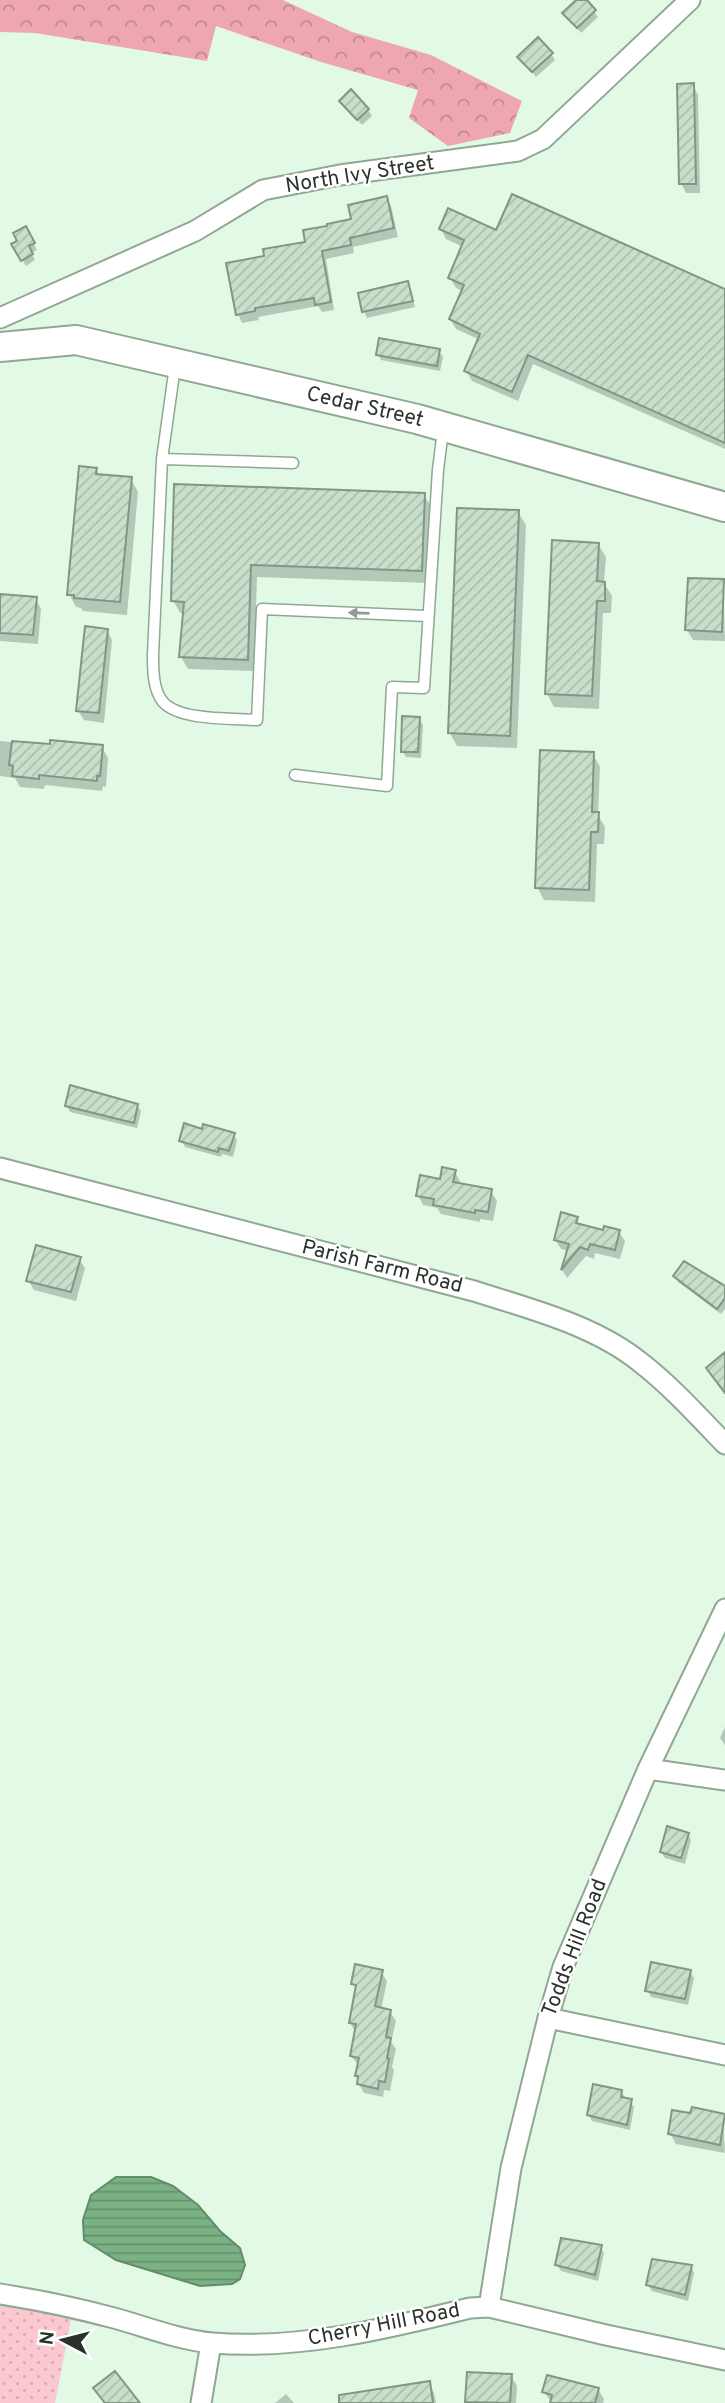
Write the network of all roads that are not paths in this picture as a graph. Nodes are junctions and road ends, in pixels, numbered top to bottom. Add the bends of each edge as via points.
1 (690, 0) edge
2 (0, 318) edge
3 (0, 347) edge
4 (176, 363) junction
5 (444, 426) junction
6 (162, 459) junction
7 (293, 463) dead end
8 (725, 507) edge
9 (427, 616) junction
10 (295, 775) dead end
11 (0, 1168) edge
12 (725, 1444) edge
13 (725, 1609) edge
14 (648, 1769) junction
15 (725, 1780) edge
16 (548, 2018) junction
17 (725, 2055) edge
18 (0, 2294) edge
19 (489, 2307) junction
20 (211, 2343) junction
21 (725, 2360) edge
22 (201, 2403) edge

1 - 2 street, North Ivy Street via 543,139 518,151 263,190 195,231
3 - 4 main road, Cedar Street via 76,340
4 - 5 main road, Cedar Street
4 - 6 lane
5 - 8 main road, Cedar Street
5 - 9 lane
6 - 7 lane
9 -> 6 lane via 262,609 257,720 181,714 163,701 154,680
9 - 10 lane via 424,688 392,687 387,786
11 - 12 street, Parish Farm Road via 536,1311 602,1337 640,1362
13 - 14 street, Todds Hill Road
14 - 15 street
14 - 16 street, Todds Hill Road via 564,1967
16 - 17 street
16 - 19 street, Todds Hill Road via 511,2168
18 - 20 street, Cherry Hill Road via 86,2310
19 - 20 street, Cherry Hill Road via 340,2336
19 - 21 street, Cherry Hill Road
20 - 22 street

